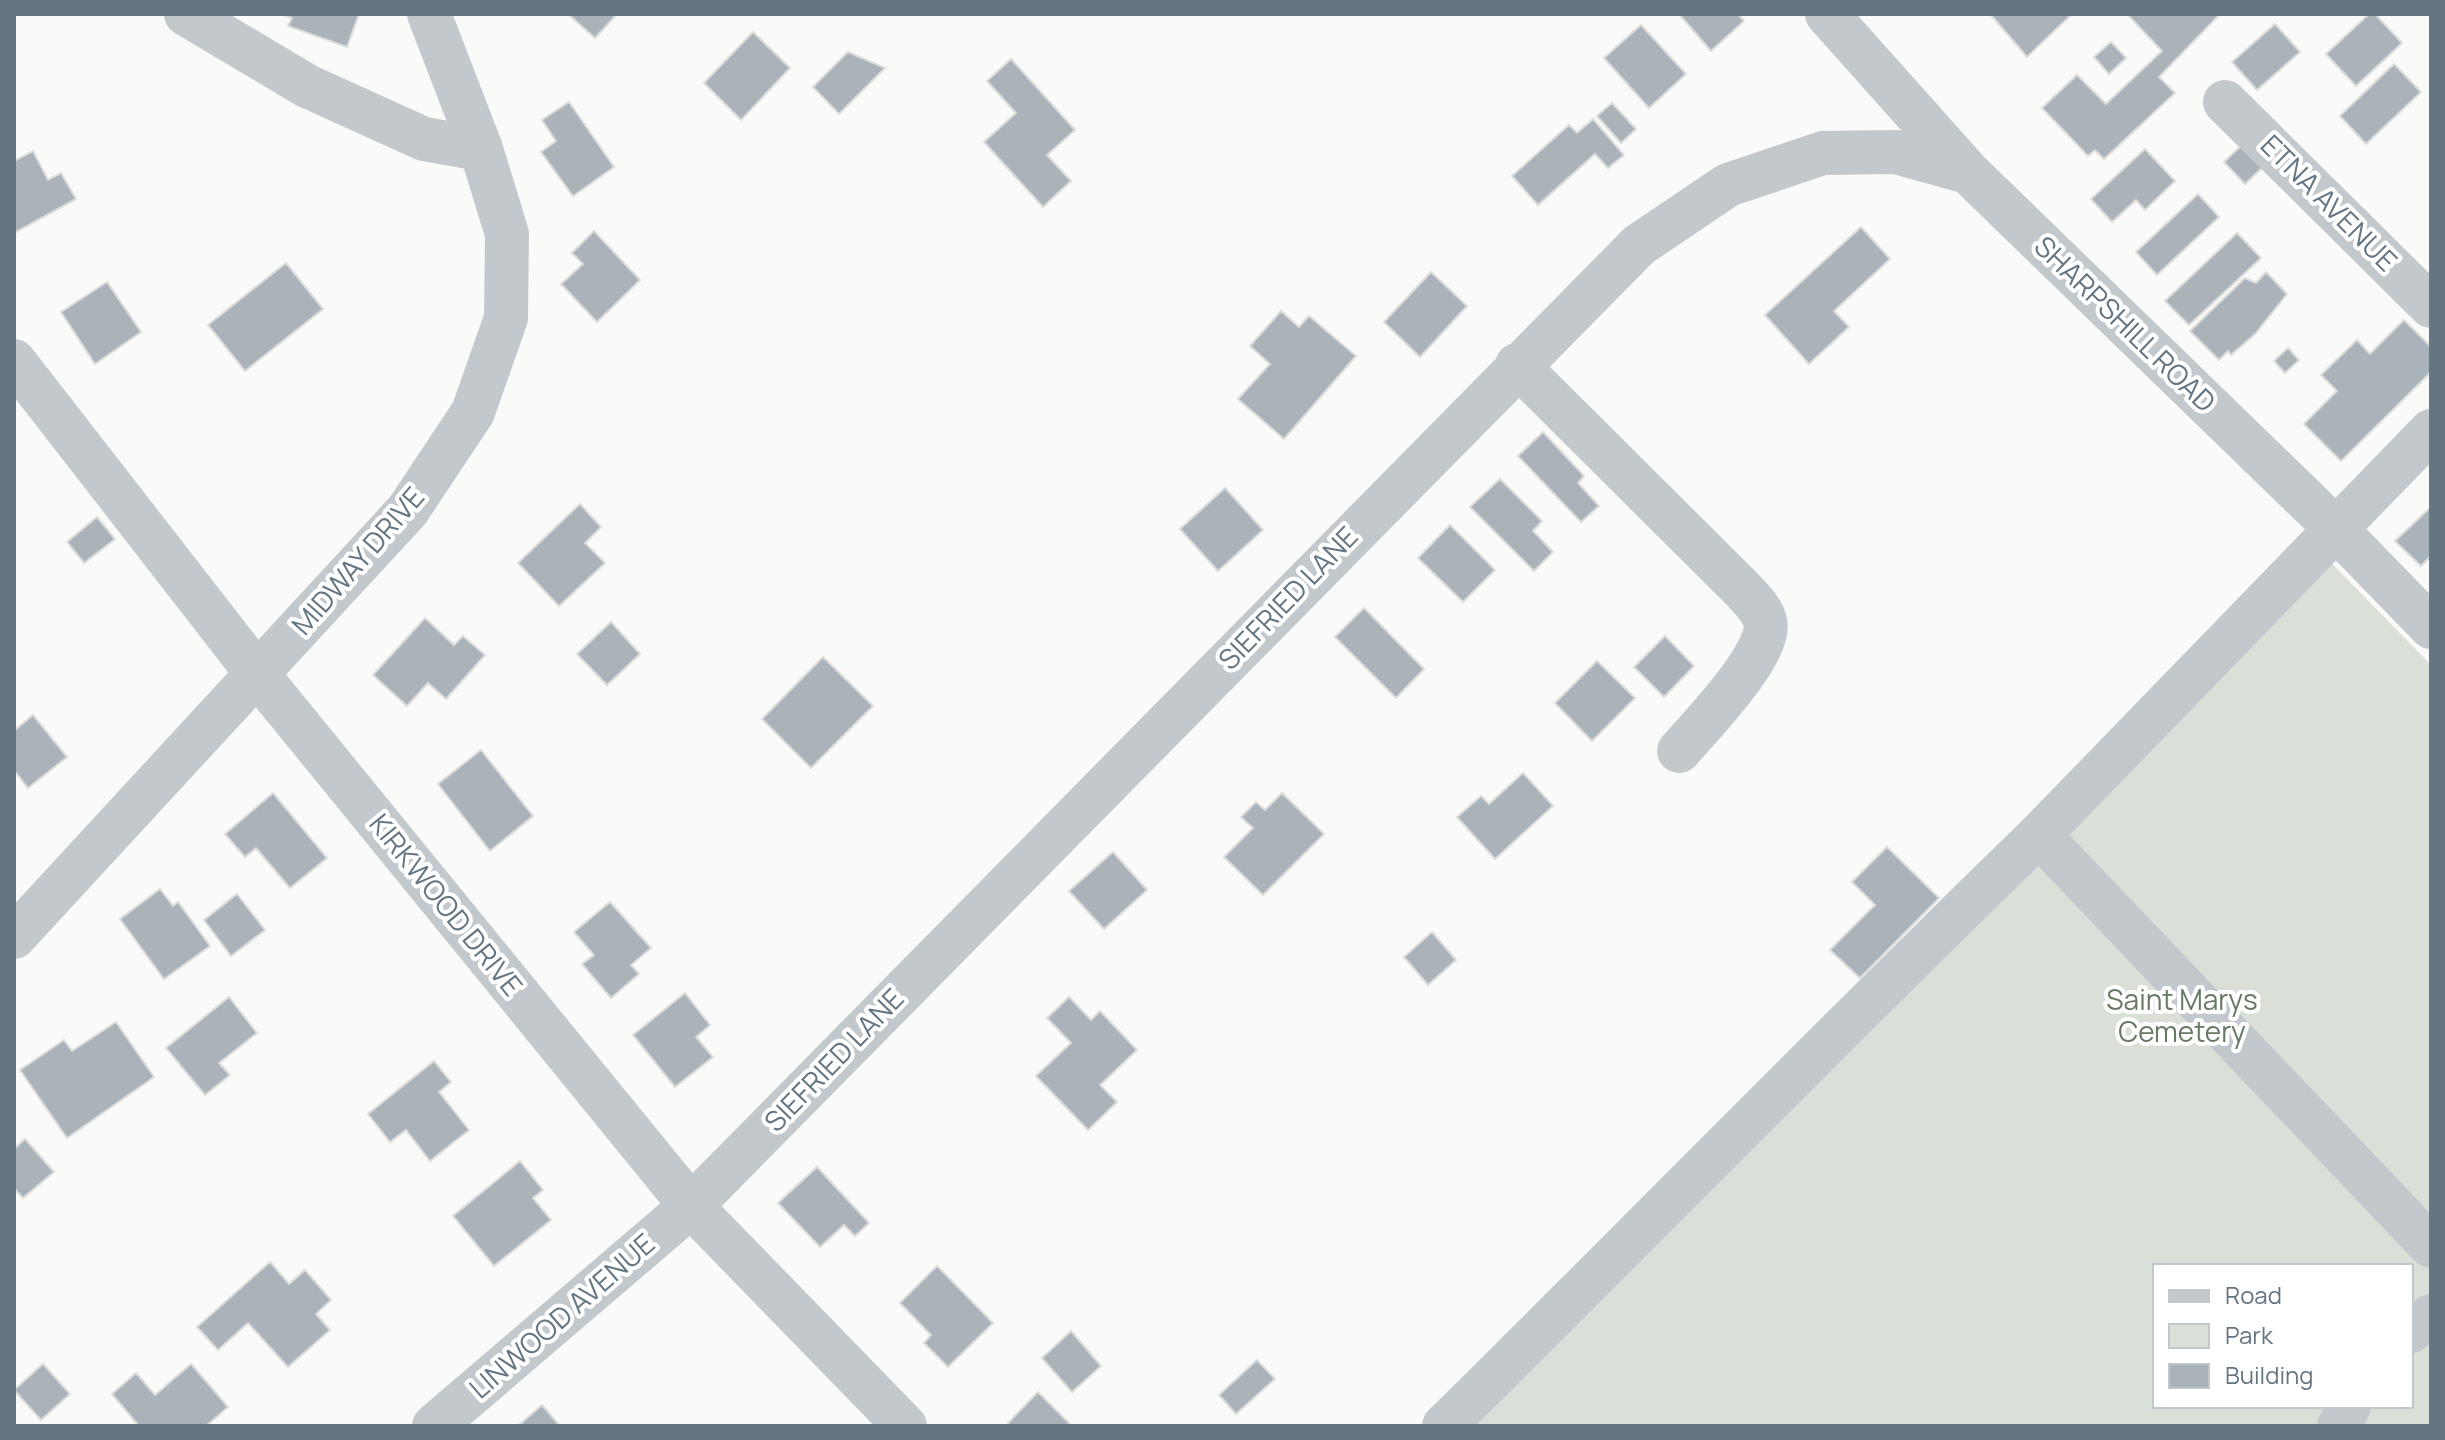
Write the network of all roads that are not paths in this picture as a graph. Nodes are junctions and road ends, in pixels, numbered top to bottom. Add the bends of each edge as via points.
1 (186, 14) edge
2 (429, 14) edge
3 (1827, 14) edge
4 (2225, 102) dead end
5 (481, 149) junction
6 (1968, 172) junction
7 (2431, 306) edge
8 (14, 361) edge
9 (1517, 365) junction
10 (2431, 431) edge
11 (2334, 527) junction
12 (2431, 627) edge
13 (258, 675) junction
14 (1679, 751) dead end
15 (2039, 835) junction
16 (14, 937) edge
17 (691, 1206) junction
18 (2431, 1246) edge
19 (2431, 1316) edge
20 (2413, 1330) edge
21 (434, 1426) edge
22 (905, 1426) edge
23 (1444, 1426) edge

1 - 5 street via 307,86 424,139
2 - 5 street, MIDWAY DRIVE
3 - 6 street, SHARPSHILL ROAD
4 - 7 street, ETNA AVENUE
5 - 13 street, MIDWAY DRIVE via 507,234 506,318 473,412 408,510
6 - 9 street, SIEFRIED LANE via 1896,152 1823,153 1728,185 1639,245
6 - 11 street, SHARPSHILL ROAD
8 - 13 street, KIRKWOOD DRIVE
9 - 14 street via 1743,590 1766,622 1759,647 1730,693
9 - 17 street, SIEFRIED LANE
10 - 11 street
11 - 12 street, SHARPSHILL ROAD
11 - 15 street
13 - 16 street, MIDWAY DRIVE
13 - 17 street, KIRKWOOD DRIVE
15 - 18 street
15 - 23 street
17 - 21 street, LINWOOD AVENUE
17 - 22 street, KIRKWOOD DRIVE
19 - 20 street

